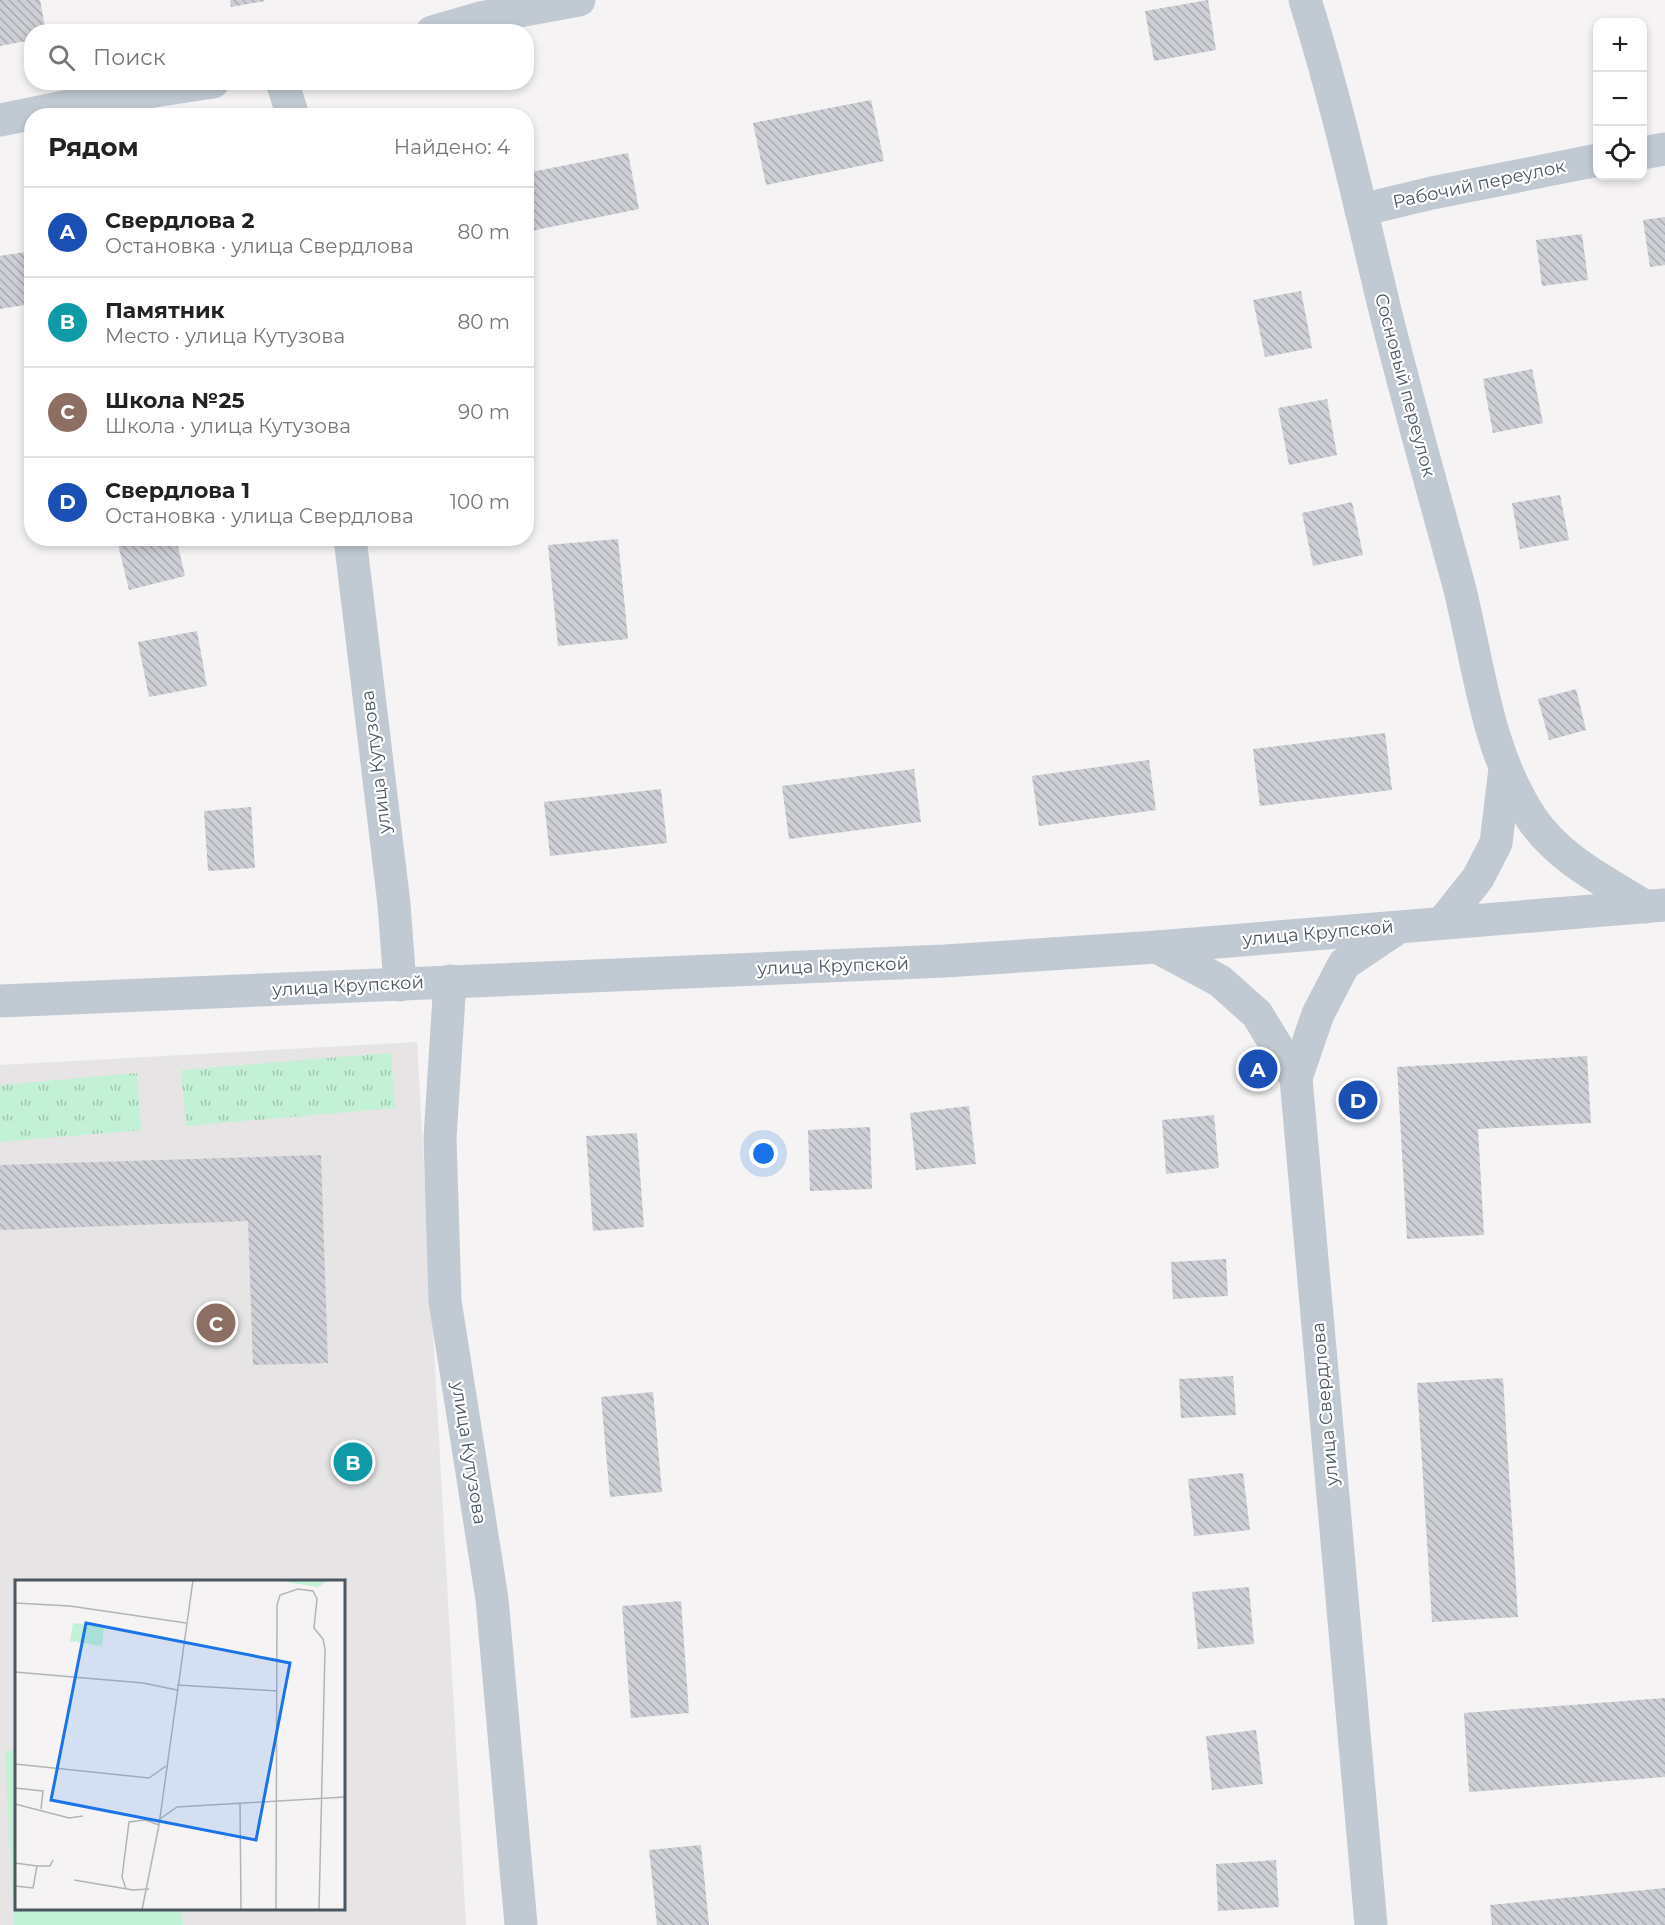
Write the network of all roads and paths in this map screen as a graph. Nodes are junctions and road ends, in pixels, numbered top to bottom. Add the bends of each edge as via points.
1 (579, 0) edge
2 (1305, 0) edge
3 (459, 24) edge
4 (161, 90) edge
5 (285, 90) edge
6 (59, 108) edge
7 (290, 108) edge
8 (24, 115) edge
9 (0, 120) edge
10 (1665, 149) edge
11 (1647, 152) edge
12 (1593, 161) edge
13 (1361, 210) junction
14 (351, 546) edge
15 (1504, 769) junction
16 (1656, 906) edge
17 (1443, 922) junction
18 (1398, 927) junction
19 (1157, 947) junction
20 (450, 981) junction
21 (400, 985) junction
22 (0, 1001) edge
23 (1296, 1078) junction
24 (520, 1925) edge
25 (1371, 1925) edge

1 - 3 street
2 - 13 street, Сосновый переулок
4 - 6 street
5 - 7 street
8 - 9 street
10 - 11 street
12 - 13 street, Рабочий переулок
13 - 15 street, Сосновый переулок
14 - 21 street, улица Кутузова via 394,904
15 - 16 street, Сосновый переулок via 1533,820 1568,859
15 - 17 street, Сосновый переулок via 1496,843 1478,878
16 - 17 street, улица Крупской
17 - 18 street, улица Крупской
18 - 19 street, улица Крупской
18 - 23 street via 1344,964 1318,1014
19 - 20 street, улица Крупской via 945,961
19 - 23 street, улица Свердлова via 1221,981 1257,1014
20 - 21 street, улица Крупской
20 - 24 street, улица Кутузова via 440,1138 445,1301 492,1599
21 - 22 street, улица Крупской
23 - 25 street, улица Свердлова

